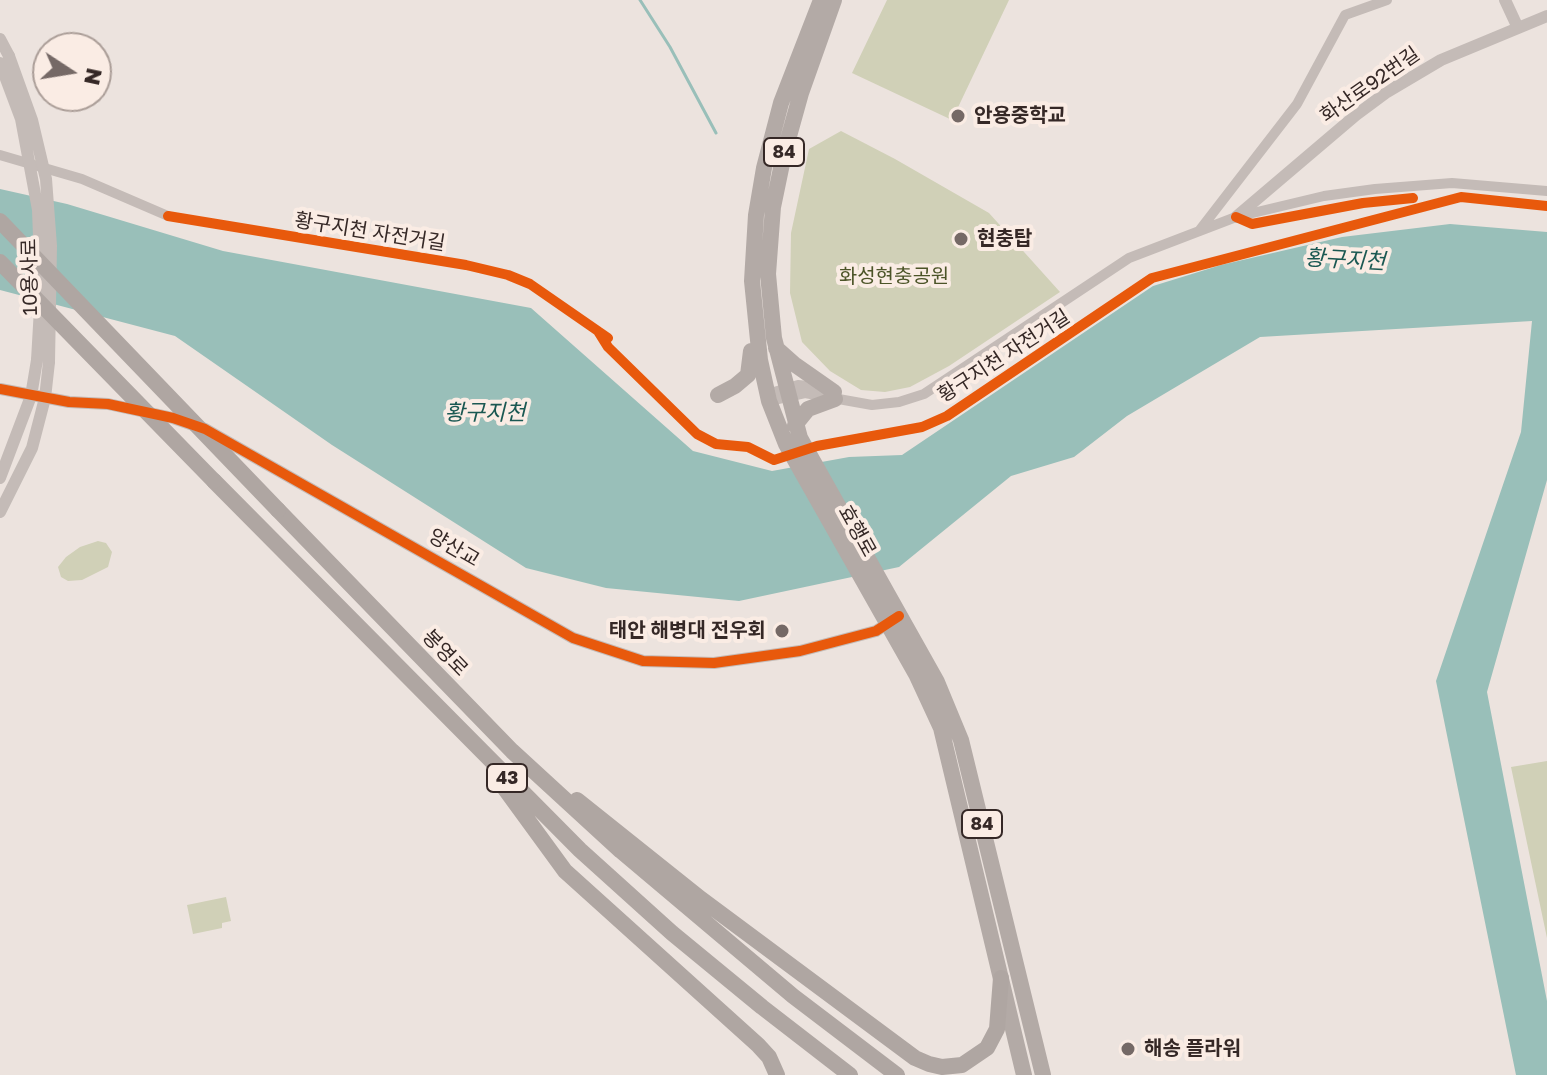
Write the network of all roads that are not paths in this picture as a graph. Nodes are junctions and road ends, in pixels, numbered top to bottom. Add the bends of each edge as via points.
1 (821, 0) edge
2 (834, 0) edge
3 (1387, 0) edge
4 (1505, 0) edge
5 (1547, 16) edge
6 (1518, 28) junction
7 (0, 39) edge
8 (5, 60) edge
9 (805, 61) junction
10 (0, 155) edge
11 (1547, 191) edge
12 (168, 216) dead end
13 (1236, 217) junction
14 (0, 221) edge
15 (1199, 231) junction
16 (0, 262) edge
17 (753, 299) junction
18 (755, 331) junction
19 (775, 343) junction
20 (43, 361) junction
21 (0, 389) edge
22 (786, 392) junction
23 (718, 395) dead end
24 (31, 396) junction
25 (45, 398) junction
26 (768, 398) junction
27 (839, 398) junction
28 (794, 436) junction
29 (12, 449) junction
30 (29, 455) junction
31 (0, 478) edge
32 (0, 512) edge
33 (893, 620) junction
34 (916, 674) junction
35 (942, 694) junction
36 (468, 739) junction
37 (560, 795) junction
38 (1001, 978) junction
39 (1020, 1054) junction
40 (777, 1075) edge
41 (850, 1075) edge
42 (897, 1075) edge
43 (1013, 1075) edge
44 (1024, 1075) edge
45 (1043, 1075) edge

1 - 9 main road, 84
2 - 9 main road, 84
3 - 15 street via 1345,15 1297,104
4 - 6 street
5 - 6 street, 화산로92번길
6 - 13 street, 화산로92번길 via 1441,60 1387,92
7 - 8 street, 10용사로
8 - 20 street, 10용사로, bridge via 29,111 46,179 51,246
9 - 17 main road, 84 via 781,103 764,168 756,215
9 - 19 main road, 84 via 773,207 768,274
10 - 12 street via 82,179
11 - 13 street via 1452,183 1375,189
13 - 15 street
14 - 37 highway, 봉영로 / 43, bridge
15 - 27 street via 1129,258 924,394 872,405
16 - 36 highway, 43, bridge
17 - 18 main road, 84
17 - 19 main road via 761,309 765,341
18 - 23 main road via 748,375
18 - 26 main road, 84
19 - 22 main road, 84
19 - 27 main road
20 - 24 street, 10용사로
20 - 25 street, 10용사로
21 - 24 street, 양산교
22 - 26 street
22 - 27 street
22 - 28 main road, 84
24 - 25 street, 양산교
24 - 29 street, 10용사로
25 - 30 street, 10용사로
25 - 33 street, 양산교 via 108,404 205,429 573,638 643,661 714,663 800,651 876,631
26 - 28 main road, 84
27 - 28 main road via 808,409
28 - 33 main road, 84
29 - 30 street via 24,446
29 - 31 street, 10용사로
30 - 32 street, 10용사로
33 - 34 main road, 84
33 - 35 main road, 84
34 - 35 main road via 917,666 923,666
34 - 38 main road, 84 via 949,756
35 - 45 main road, 84 via 970,770
36 - 40 highway via 565,871 758,1045
36 - 41 highway, 43 via 672,933
37 - 38 highway via 584,803 701,899 929,1064 962,1065 987,1048 997,1029
37 - 42 highway, 봉영로 / 43 via 715,932
38 - 39 main road, 84
39 - 43 street
39 - 44 main road, 84

